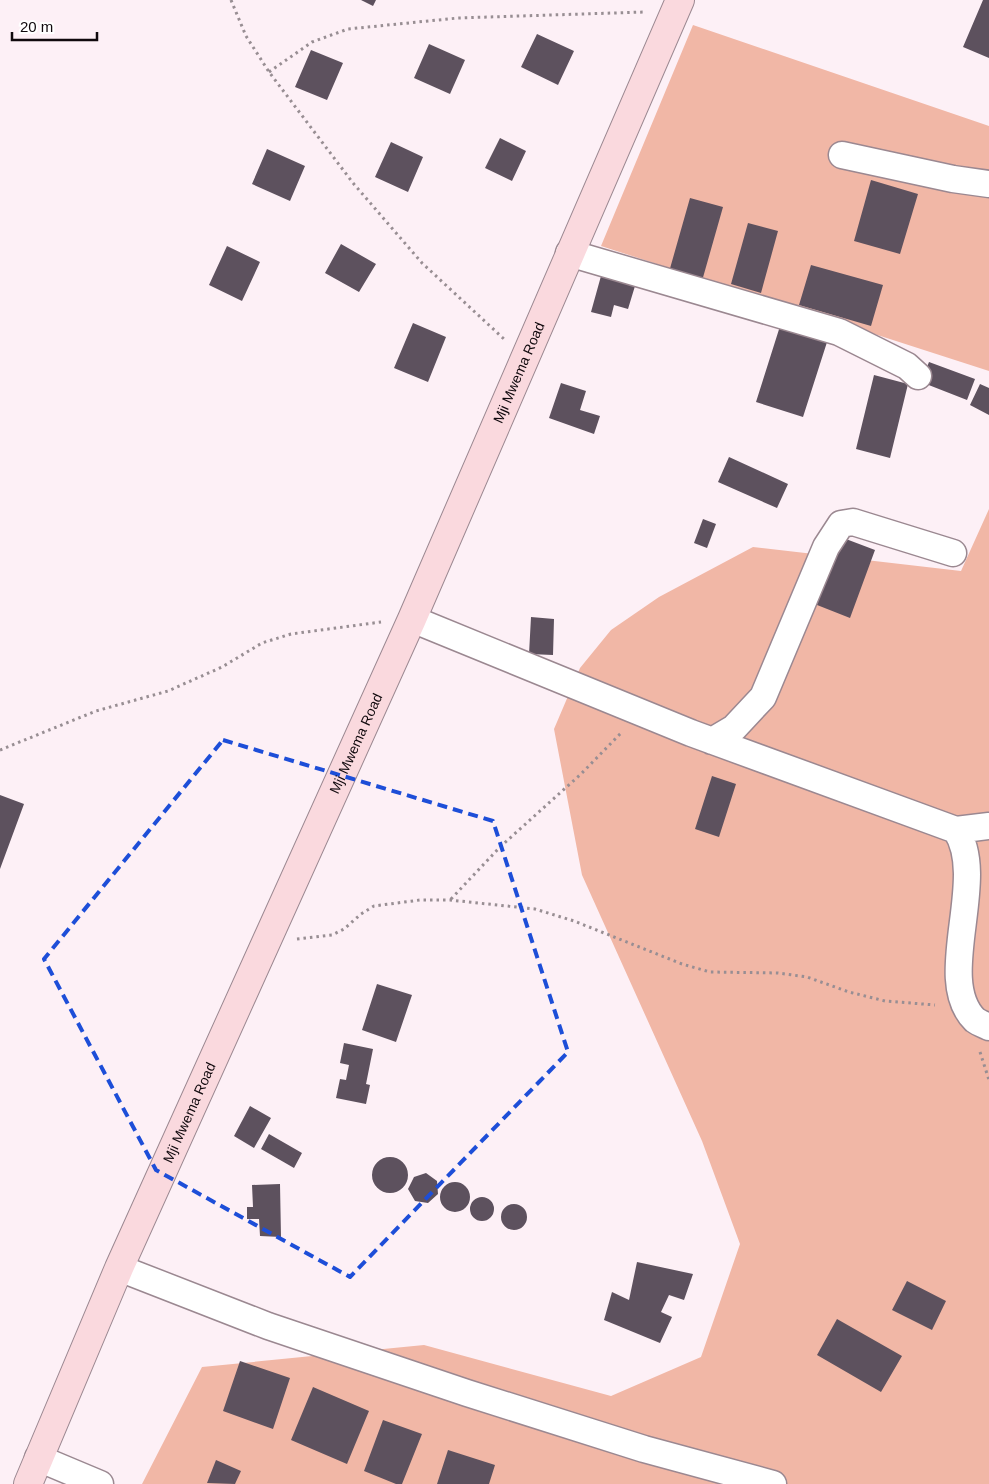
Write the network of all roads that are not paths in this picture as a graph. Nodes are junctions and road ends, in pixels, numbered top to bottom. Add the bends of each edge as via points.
1 (678, 5) edge
2 (842, 156) dead end
3 (989, 184) edge
4 (570, 253) junction
5 (918, 376) dead end
6 (953, 554) dead end
7 (412, 619) junction
8 (712, 741) junction
9 (989, 826) edge
10 (956, 830) junction
11 (989, 1027) edge
12 (119, 1268) junction
13 (38, 1458) junction
14 (28, 1484) edge
15 (100, 1484) edge
16 (773, 1484) edge

1 - 4 main road, Mji Mwema Road
2 - 3 street
4 - 5 street via 838,332 907,366
4 - 7 main road, Mji Mwema Road
6 - 8 street via 853,522 842,524 826,547 763,697 734,728
7 - 8 street
7 - 12 main road, Mji Mwema Road
8 - 10 street
9 - 10 street
10 - 11 street via 972,843 983,864 984,898 968,959 965,990 967,1007 976,1020
12 - 13 main road, Mji Mwema Road
12 - 16 street via 268,1326 448,1386 644,1449
13 - 14 main road, Mji Mwema Road
13 - 15 street

